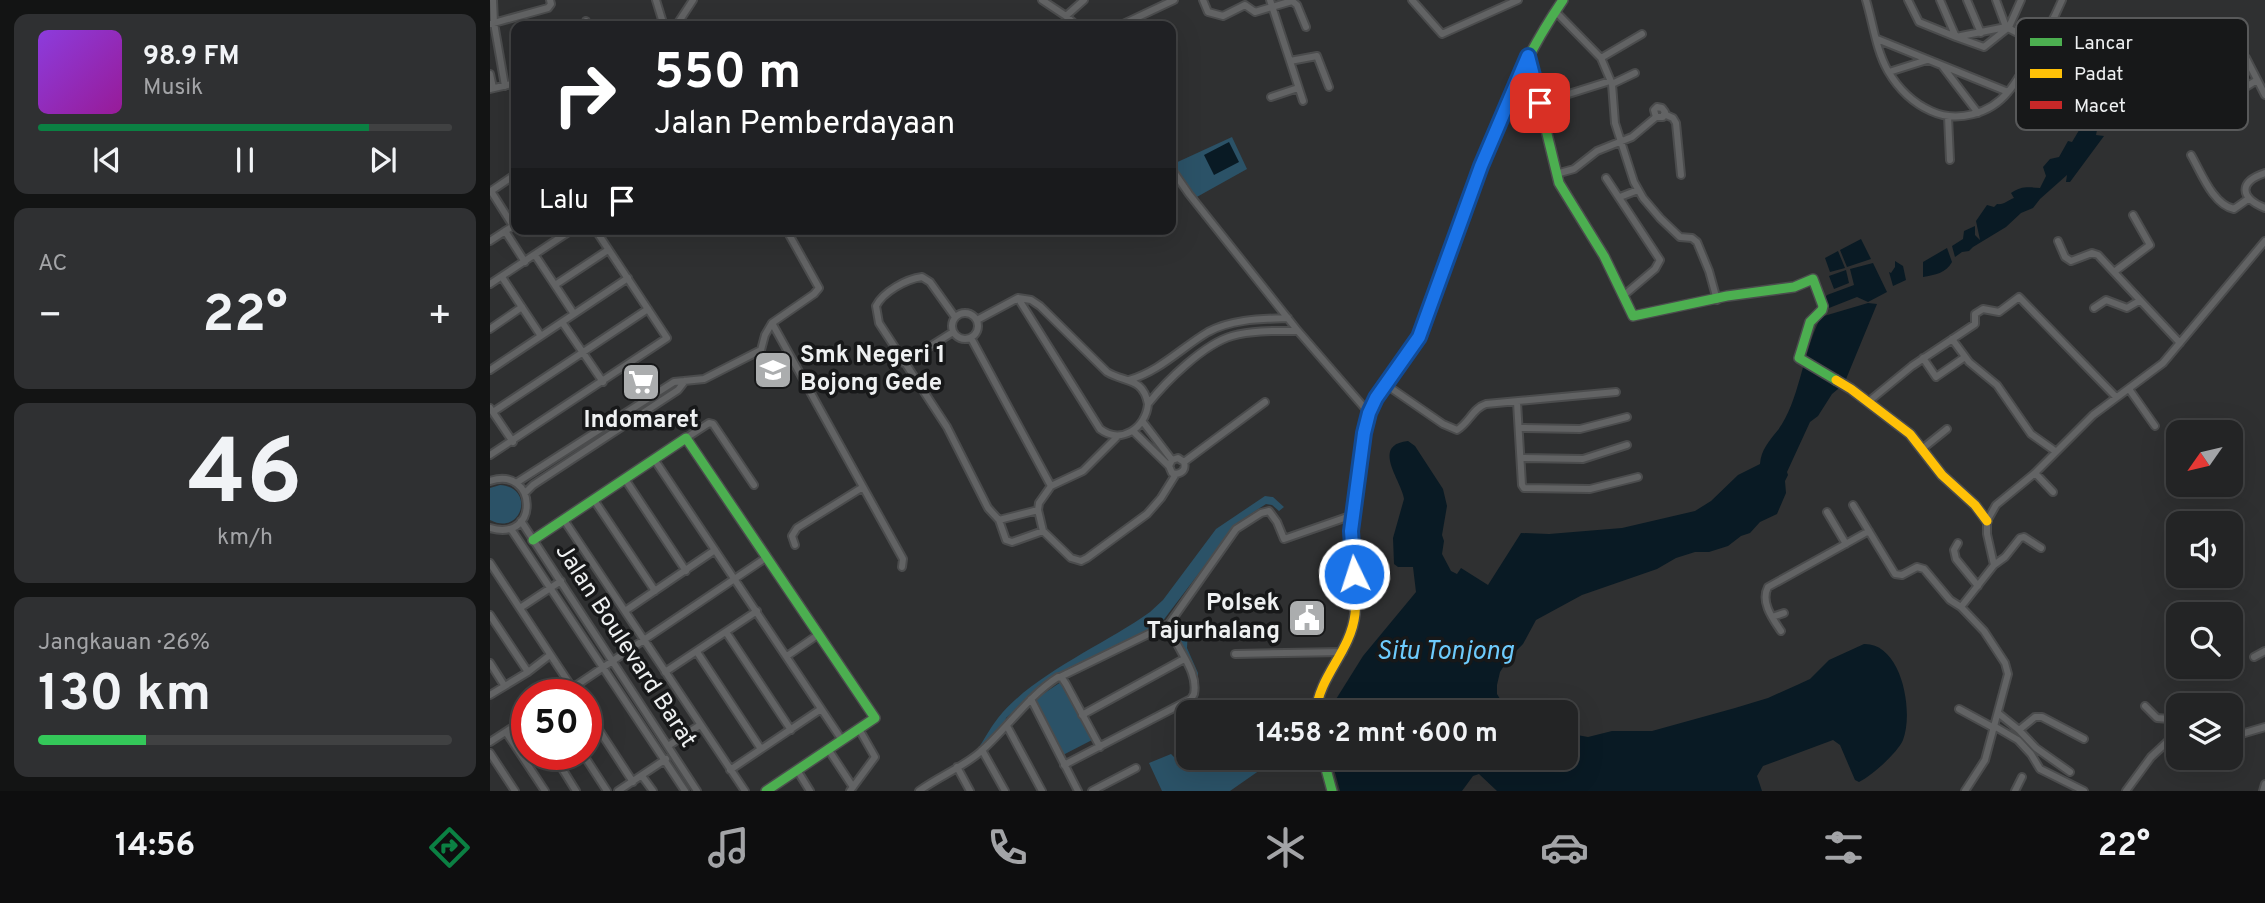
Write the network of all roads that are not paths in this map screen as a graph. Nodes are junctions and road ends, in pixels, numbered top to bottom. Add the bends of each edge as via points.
1 (493, 0) edge
2 (550, 0) edge
3 (656, 0) edge
4 (693, 0) edge
5 (1042, 0) edge
6 (1084, 0) edge
7 (1174, 0) edge
8 (1203, 0) edge
9 (1412, 0) edge
10 (1518, 0) edge
11 (1563, 0) edge
12 (1866, 0) edge
13 (1909, 0) edge
14 (1940, 0) edge
15 (1967, 0) edge
16 (1996, 0) edge
17 (2021, 0) edge
18 (2062, 0) edge
19 (1271, 4) edge
20 (1555, 11) junction
21 (1066, 16) junction
22 (2054, 18) edge
23 (662, 21) edge
24 (679, 21) edge
25 (1072, 21) edge
26 (1130, 21) edge
27 (492, 23) edge
28 (1306, 27) dead end
29 (2007, 27) junction
30 (2016, 32) edge
31 (1981, 33) junction
32 (1642, 34) dead end
33 (1956, 37) junction
34 (1877, 39) junction
35 (1528, 56) junction
36 (1601, 58) junction
37 (1928, 59) junction
38 (1290, 61) junction
39 (2248, 62) edge
40 (1942, 65) junction
41 (1889, 72) junction
42 (1635, 73) dead end
43 (490, 74) edge
44 (2016, 80) edge
45 (2257, 80) junction
46 (1611, 82) junction
47 (511, 84) edge
48 (505, 86) junction
49 (2248, 86) edge
50 (1329, 87) dead end
51 (1298, 88) junction
52 (491, 89) edge
53 (2008, 92) junction
54 (2265, 96) edge
55 (1271, 97) dead end
56 (1303, 101) dead end
57 (1540, 103) junction
58 (1978, 113) junction
59 (1948, 116) junction
60 (1620, 142) junction
61 (2190, 155) dead end
62 (1950, 160) dead end
63 (2265, 173) edge
64 (1556, 174) junction
65 (1176, 175) edge
66 (1681, 175) dead end
67 (511, 178) edge
68 (1606, 178) dead end
69 (1638, 190) junction
70 (1620, 197) junction
71 (2248, 199) junction
72 (2265, 208) edge
73 (2133, 215) dead end
74 (511, 219) edge
75 (511, 227) edge
76 (505, 231) junction
77 (564, 235) edge
78 (599, 235) edge
79 (789, 235) edge
80 (490, 241) edge
81 (2058, 241) dead end
82 (2265, 241) edge
83 (608, 250) junction
84 (535, 255) junction
85 (525, 262) junction
86 (2114, 272) junction
87 (502, 277) junction
88 (628, 278) junction
89 (490, 284) edge
90 (555, 285) junction
91 (1623, 296) junction
92 (1018, 298) junction
93 (1717, 300) junction
94 (2139, 301) junction
95 (523, 307) junction
96 (2094, 308) dead end
97 (648, 309) junction
98 (574, 314) junction
99 (955, 317) junction
100 (1288, 318) junction
101 (977, 320) junction
102 (562, 322) junction
103 (772, 323) junction
104 (490, 329) edge
105 (1298, 331) junction
106 (953, 332) junction
107 (541, 336) junction
108 (971, 338) junction
109 (1952, 339) junction
110 (2180, 343) junction
111 (583, 352) junction
112 (1965, 357) junction
113 (1923, 358) junction
114 (904, 363) junction
115 (490, 370) edge
116 (1129, 380) junction
117 (685, 381) junction
118 (603, 382) junction
119 (1385, 384) junction
120 (2129, 390) junction
121 (1616, 392) dead end
122 (2116, 397) junction
123 (1265, 402) dead end
124 (1517, 402) junction
125 (1868, 402) junction
126 (1148, 404) junction
127 (491, 410) edge
128 (1369, 413) junction
129 (1627, 417) dead end
130 (1143, 422) junction
131 (2155, 426) dead end
132 (1520, 428) junction
133 (1947, 429) dead end
134 (1133, 431) junction
135 (1117, 437) junction
136 (686, 438) junction
137 (513, 442) junction
138 (1627, 445) dead end
139 (1922, 449) junction
140 (2055, 451) junction
141 (490, 455) edge
142 (1521, 458) junction
143 (654, 459) junction
144 (1184, 462) junction
145 (1170, 463) junction
146 (2035, 473) junction
147 (1176, 474) junction
148 (1637, 477) dead end
149 (491, 479) edge
150 (625, 479) junction
151 (516, 483) junction
152 (754, 485) dead end
153 (1051, 486) junction
154 (863, 487) junction
155 (2053, 492) dead end
156 (525, 494) junction
157 (594, 500) junction
158 (1853, 505) dead end
159 (1038, 510) junction
160 (1827, 512) dead end
161 (1353, 515) junction
162 (564, 520) junction
163 (999, 520) junction
164 (1987, 521) junction
165 (521, 522) junction
166 (490, 528) edge
167 (510, 529) junction
168 (1043, 530) junction
169 (1869, 531) junction
170 (533, 540) junction
171 (1958, 543) dead end
172 (1846, 544) junction
173 (794, 545) dead end
174 (2041, 548) dead end
175 (715, 550) junction
176 (766, 557) junction
177 (490, 562) edge
178 (1994, 565) junction
179 (902, 567) dead end
180 (686, 571) junction
181 (736, 579) junction
182 (561, 582) junction
183 (1978, 586) junction
184 (550, 588) junction
185 (655, 591) junction
186 (1961, 607) junction
187 (520, 608) junction
188 (625, 611) junction
189 (757, 611) junction
190 (1784, 613) dead end
191 (490, 615) edge
192 (1772, 617) junction
193 (1168, 624) junction
194 (1781, 631) dead end
195 (726, 632) junction
196 (819, 634) junction
197 (645, 640) junction
198 (2265, 651) edge
199 (696, 652) junction
200 (1343, 652) junction
201 (1235, 654) dead end
202 (550, 655) junction
203 (787, 656) junction
204 (2253, 657) dead end
205 (1184, 659) junction
206 (613, 661) junction
207 (490, 663) edge
208 (604, 668) junction
209 (665, 672) junction
210 (528, 673) junction
211 (1060, 677) junction
212 (566, 679) edge
213 (590, 679) edge
214 (504, 685) junction
215 (490, 695) edge
216 (1031, 699) junction
217 (1317, 700) edge
218 (2145, 706) dead end
219 (821, 709) junction
220 (1959, 709) dead end
221 (1998, 713) junction
222 (1082, 715) junction
223 (2166, 719) edge
224 (700, 725) junction
225 (1007, 726) junction
226 (1994, 727) junction
227 (2265, 727) edge
228 (511, 729) edge
229 (859, 729) junction
230 (791, 730) junction
231 (2019, 730) junction
232 (506, 732) junction
233 (2243, 733) edge
234 (602, 735) edge
235 (2084, 739) dead end
236 (842, 740) junction
237 (490, 743) edge
238 (2166, 743) edge
239 (668, 746) junction
240 (1100, 747) junction
241 (828, 749) junction
242 (761, 750) junction
243 (982, 750) junction
244 (490, 753) edge
245 (673, 754) junction
246 (664, 761) junction
247 (1064, 765) junction
248 (957, 767) junction
249 (1136, 768) dead end
250 (563, 770) edge
251 (593, 770) edge
252 (730, 770) junction
253 (797, 770) junction
254 (1326, 770) edge
255 (2070, 772) dead end
256 (642, 776) junction
257 (2022, 777) dead end
258 (633, 782) junction
259 (932, 782) junction
260 (2265, 784) edge
261 (851, 789) edge
262 (515, 791) edge
263 (545, 791) edge
264 (576, 791) edge
265 (607, 791) edge
266 (618, 791) edge
267 (653, 791) edge
268 (685, 791) edge
269 (697, 791) edge
270 (745, 791) edge
271 (766, 791) edge
272 (810, 791) edge
273 (919, 791) edge
274 (936, 791) edge
275 (970, 791) edge
276 (1005, 791) edge
277 (1042, 791) edge
278 (1078, 791) edge
279 (1092, 791) edge
280 (1332, 791) edge
281 (1965, 791) edge
282 (2015, 791) edge
283 (2084, 791) edge
284 (2126, 791) edge
285 (2263, 791) edge

1 - 27 street
2 - 27 street via 548,8
3 - 23 street
4 - 24 street
5 - 21 street
6 - 21 street
7 - 26 street
8 - 19 street via 1209,12 1223,16 1245,5 1255,12
9 - 10 street via 1441,34
11 - 20 street
12 - 34 street
13 - 33 street via 1919,22
14 - 33 street
15 - 31 street
16 - 29 street
17 - 29 street
18 - 22 street
19 - 28 street via 1295,2
19 - 38 street
20 - 35 street
20 - 36 street
21 - 25 street
27 - 48 street
29 - 30 street
29 - 31 street
29 - 33 street via 1984,47
31 - 33 street
32 - 36 street
34 - 37 street
34 - 41 street
35 - 57 street
35 - 119 street via 1481,166 1419,337
36 - 46 street
37 - 40 street
37 - 41 street
38 - 50 street via 1317,56
38 - 51 street
39 - 45 street
40 - 53 street
40 - 58 street
41 - 59 street via 1916,102
42 - 46 street
43 - 52 street
44 - 53 street
45 - 49 street
45 - 54 street
46 - 57 street
46 - 60 street
47 - 48 street
48 - 52 street
51 - 55 street
51 - 56 street
53 - 58 street
57 - 64 street
58 - 59 street
59 - 62 street
60 - 64 street via 1597,151 1574,169
60 - 66 street via 1656,117 1657,107 1664,110 1676,123
60 - 69 street
61 - 71 street via 2222,204 2234,209
63 - 71 street via 2249,181
64 - 91 street
65 - 100 street
67 - 74 street via 491,191
68 - 70 street
69 - 70 street
69 - 93 street via 1678,235 1697,242
70 - 91 street via 1660,260
71 - 72 street
73 - 86 street via 2150,245
75 - 76 street
76 - 80 street
76 - 85 street
77 - 84 street
78 - 83 street
79 - 103 street via 819,288
81 - 86 street via 2068,259 2095,253
82 - 110 street
83 - 88 street
83 - 90 street
84 - 85 street
84 - 90 street
85 - 87 street
86 - 94 street
87 - 89 street
87 - 95 street
88 - 97 street
88 - 98 street
90 - 98 street
91 - 93 street via 1635,317
92 - 101 street
92 - 116 street via 1040,306 1107,372
92 - 135 street via 1096,424
93 - 125 street via 1794,287 1813,279 1823,306 1810,322 1799,356
94 - 96 street via 2127,308 2106,300
94 - 110 street
95 - 104 street
95 - 107 street
97 - 111 street
97 - 118 street via 667,338
98 - 102 street
99 - 101 street via 964,313
99 - 106 street
99 - 114 street via 922,277 884,296 876,306 876,317
100 - 105 street
100 - 116 street via 1226,324 1157,368
101 - 108 street via 978,331
102 - 107 street
102 - 111 street
103 - 117 street via 761,350 704,379
103 - 154 street
105 - 126 street via 1240,334 1221,340 1177,372
105 - 128 street
106 - 108 street via 961,339
106 - 114 street
107 - 115 street
108 - 153 street
109 - 112 street
109 - 113 street
109 - 122 street via 1975,324 1975,314 1981,310 2000,311 2019,297
110 - 120 street
111 - 118 street
111 - 127 street
112 - 113 street via 1936,377
112 - 140 street via 1994,382 2034,437
113 - 125 street
114 - 163 street via 947,426 988,508
116 - 126 street via 1140,387
117 - 151 street via 674,382
117 - 156 street
118 - 137 street
119 - 124 street via 1457,430 1482,405
119 - 128 street
120 - 122 street
120 - 131 street
121 - 124 street
122 - 140 street
123 - 144 street
124 - 132 street
125 - 139 street
126 - 130 street
127 - 137 street
128 - 161 street
129 - 132 street via 1580,429
130 - 134 street
130 - 145 street
132 - 142 street
133 - 139 street
134 - 135 street
134 - 145 street
135 - 153 street via 1083,471
136 - 143 street
136 - 152 street via 713,424
136 - 176 street
137 - 141 street
138 - 142 street via 1583,459
139 - 164 street
140 - 146 street
142 - 148 street via 1526,489 1590,489
143 - 150 street
143 - 175 street
144 - 145 street via 1178,458
144 - 147 street via 1182,472
145 - 147 street
146 - 155 street
146 - 164 street via 1996,505
147 - 168 street via 1147,514 1081,561 1071,558
149 - 151 street
150 - 157 street
150 - 180 street
151 - 156 street
153 - 159 street
154 - 173 street via 797,528 792,536
154 - 179 street via 903,559
156 - 165 street via 527,508
157 - 162 street
157 - 185 street
158 - 169 street
159 - 163 street
159 - 168 street
160 - 172 street
161 - 193 street via 1284,539 1269,511 1252,518 1236,529
161 - 200 street via 1355,617
162 - 170 street
162 - 188 street
163 - 168 street via 1009,541
164 - 178 street
165 - 167 street
165 - 170 street, Jalan Boulevard Barat
166 - 167 street
167 - 184 street, Jalan Boulevard Barat
169 - 172 street
169 - 186 street via 1895,574 1924,569
170 - 182 street, Jalan Boulevard Barat
171 - 183 street via 1956,559
172 - 192 street via 1770,585 1765,595
174 - 178 street via 2020,538
175 - 180 street
175 - 181 street
176 - 181 street
176 - 196 street
177 - 187 street
178 - 183 street
180 - 185 street
181 - 189 street
181 - 197 street
182 - 184 street
182 - 206 street, Jalan Boulevard Barat
183 - 186 street
184 - 187 street
184 - 208 street, Jalan Boulevard Barat
185 - 188 street
186 - 221 street via 1984,631 2007,669
187 - 202 street
188 - 197 street
189 - 195 street
189 - 203 street
190 - 192 street
191 - 210 street
192 - 194 street
193 - 205 street
193 - 211 street
195 - 199 street
195 - 230 street
196 - 203 street
196 - 229 street via 876,718
197 - 206 street
197 - 209 street
198 - 204 street
199 - 209 street
199 - 242 street
200 - 201 street
200 - 217 street
202 - 210 street
202 - 212 street
203 - 219 street
205 - 222 street
205 - 240 street via 1194,678 1191,699
206 - 208 street
206 - 239 street, Jalan Boulevard Barat
207 - 214 street
208 - 213 street
208 - 246 street, Jalan Boulevard Barat
209 - 224 street
210 - 214 street
211 - 216 street
211 - 222 street
214 - 215 street
216 - 225 street
216 - 247 street
218 - 223 street via 2156,717
219 - 230 street
219 - 236 street
220 - 226 street
221 - 226 street
221 - 231 street
222 - 240 street
224 - 239 street
224 - 252 street
225 - 243 street
225 - 277 street
226 - 281 street via 1982,766
226 - 283 street via 2018,740 2040,769
227 - 233 street
228 - 232 street
229 - 236 street
229 - 261 street via 875,757
230 - 242 street
231 - 235 street via 2042,717
231 - 255 street
232 - 237 street
232 - 263 street
234 - 258 street
236 - 241 street
238 - 284 street
239 - 245 street, Jalan Boulevard Barat
240 - 247 street
241 - 253 street
241 - 261 street
242 - 252 street
243 - 248 street
243 - 276 street
244 - 262 street
245 - 246 street
245 - 269 street, Jalan Boulevard Barat
246 - 256 street
246 - 268 street, Jalan Boulevard Barat
247 - 278 street
248 - 259 street
248 - 275 street
249 - 279 street
250 - 264 street
251 - 265 street
252 - 270 street
253 - 271 street
253 - 272 street
254 - 280 street
256 - 258 street
256 - 267 street
257 - 282 street
258 - 266 street
259 - 273 street
259 - 274 street
260 - 285 street

